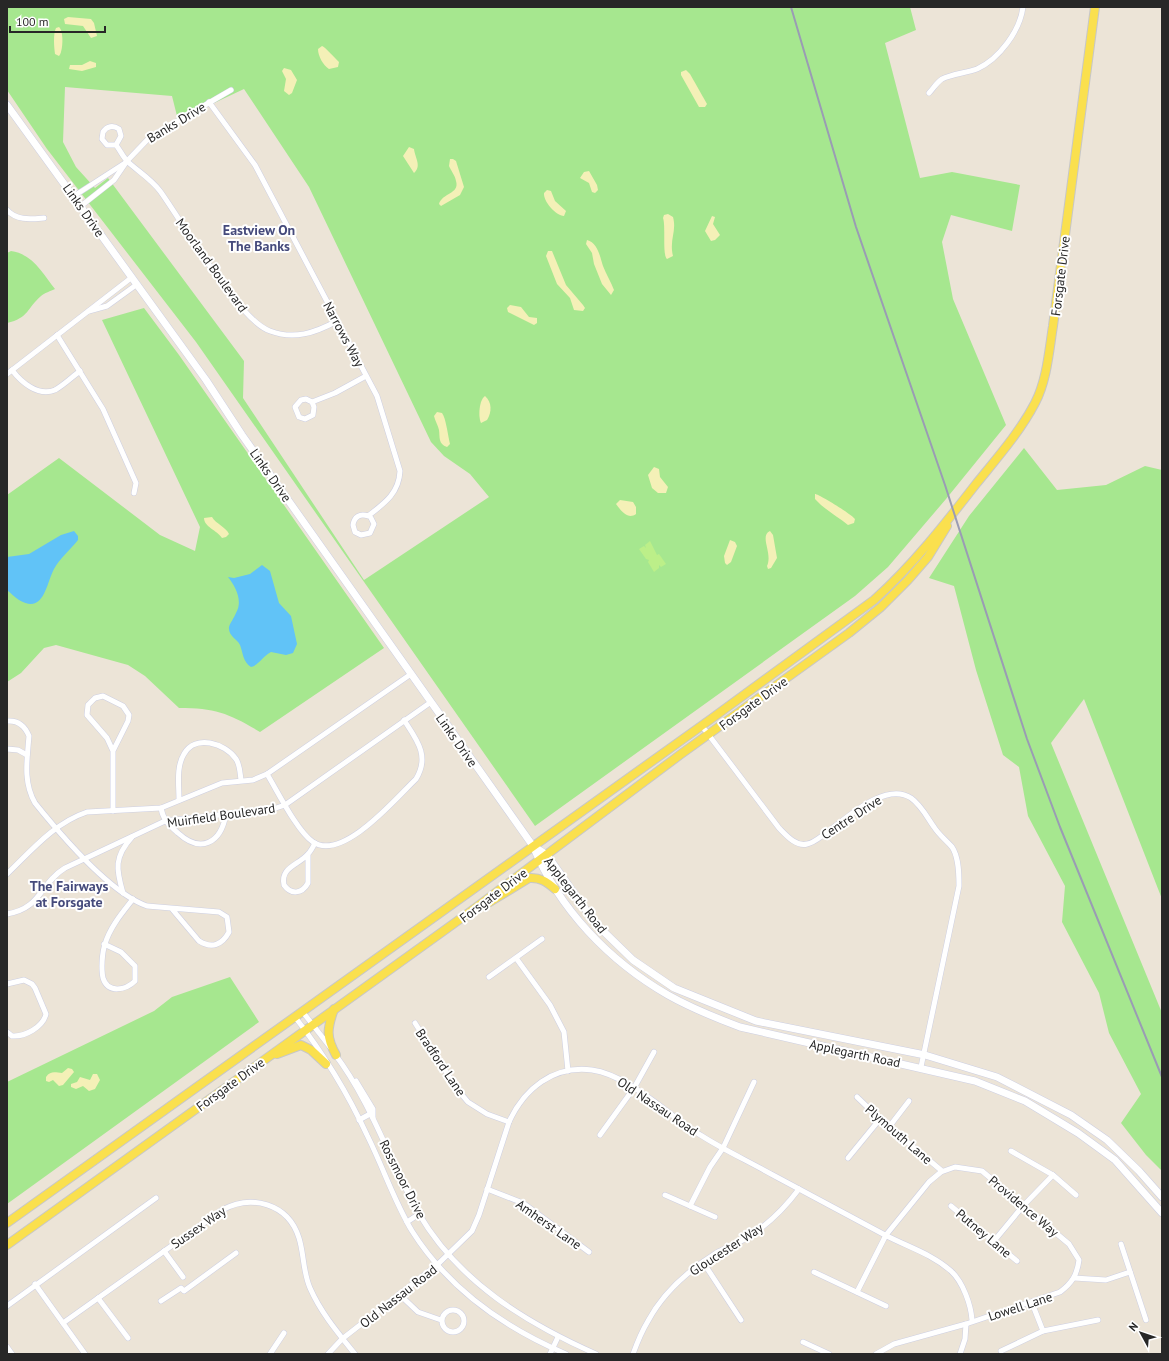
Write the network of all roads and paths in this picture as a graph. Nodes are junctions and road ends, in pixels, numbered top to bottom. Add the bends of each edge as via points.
1 (1023, 7) edge
2 (1095, 7) edge
3 (231, 90) dead end
4 (929, 92) dead end
5 (209, 102) junction
6 (7, 105) edge
7 (116, 145) dead end
8 (127, 161) junction
9 (74, 196) junction
10 (81, 206) junction
11 (7, 210) edge
12 (44, 218) dead end
13 (131, 278) junction
14 (136, 285) junction
15 (88, 311) junction
16 (337, 321) junction
17 (57, 335) junction
18 (12, 370) junction
19 (80, 371) junction
20 (7, 374) edge
21 (366, 376) junction
22 (312, 402) dead end
23 (134, 493) dead end
24 (951, 517) junction
25 (370, 518) dead end
26 (411, 674) junction
27 (431, 702) junction
28 (404, 720) junction
29 (7, 721) edge
30 (702, 726) junction
31 (709, 734) junction
32 (7, 749) edge
33 (113, 751) junction
34 (27, 755) junction
35 (267, 774) junction
36 (241, 780) junction
37 (179, 800) junction
38 (284, 805) junction
39 (161, 808) junction
40 (113, 811) junction
41 (226, 814) junction
42 (165, 821) junction
43 (56, 827) junction
44 (135, 834) junction
45 (316, 843) junction
46 (533, 846) junction
47 (308, 855) junction
48 (547, 855) junction
49 (85, 858) junction
50 (539, 860) junction
51 (7, 874) edge
52 (555, 889) junction
53 (123, 893) junction
54 (133, 899) junction
55 (172, 909) junction
56 (474, 909) junction
57 (7, 914) edge
58 (542, 939) dead end
59 (104, 944) junction
60 (516, 958) junction
61 (489, 978) dead end
62 (7, 984) edge
63 (334, 1009) junction
64 (302, 1011) junction
65 (295, 1017) junction
66 (415, 1023) dead end
67 (312, 1024) junction
68 (305, 1030) junction
69 (7, 1032) edge
70 (654, 1052) dead end
71 (925, 1055) junction
72 (336, 1056) junction
73 (262, 1061) junction
74 (326, 1064) junction
75 (921, 1068) junction
76 (568, 1071) junction
77 (754, 1082) dead end
78 (634, 1088) junction
79 (857, 1097) dead end
80 (909, 1101) dead end
81 (371, 1116) junction
82 (359, 1120) junction
83 (880, 1120) junction
84 (509, 1122) junction
85 (889, 1127) junction
86 (600, 1136) dead end
87 (724, 1148) junction
88 (1011, 1150) dead end
89 (848, 1158) dead end
90 (942, 1171) junction
91 (1053, 1175) junction
92 (487, 1189) junction
93 (799, 1189) junction
94 (665, 1195) dead end
95 (1076, 1195) dead end
96 (1162, 1197) edge
97 (156, 1198) dead end
98 (690, 1206) junction
99 (951, 1206) dead end
100 (1023, 1206) junction
101 (1162, 1213) edge
102 (418, 1214) junction
103 (715, 1217) dead end
104 (407, 1222) junction
105 (7, 1223) edge
106 (886, 1235) junction
107 (994, 1241) junction
108 (1121, 1244) dead end
109 (7, 1245) edge
110 (164, 1251) junction
111 (589, 1252) dead end
112 (236, 1253) dead end
113 (449, 1255) junction
114 (1017, 1261) dead end
115 (704, 1262) junction
116 (437, 1265) junction
117 (814, 1272) dead end
118 (1130, 1272) junction
119 (182, 1277) dead end
120 (1074, 1278) junction
121 (35, 1284) junction
122 (1066, 1288) joint
123 (857, 1292) junction
124 (399, 1294) junction
125 (98, 1298) junction
126 (161, 1301) dead end
127 (1032, 1303) junction
128 (7, 1306) edge
129 (886, 1306) dead end
130 (441, 1320) junction
131 (741, 1320) dead end
132 (972, 1320) junction
133 (1098, 1320) dead end
134 (1146, 1320) dead end
135 (63, 1323) junction
136 (966, 1324) junction
137 (1043, 1331) junction
138 (284, 1333) dead end
139 (558, 1337) junction
140 (128, 1338) dead end
141 (342, 1339) junction
142 (803, 1342) dead end
143 (7, 1347) edge
144 (552, 1351) edge
145 (1001, 1351) dead end
146 (12, 1354) edge
147 (85, 1354) edge
148 (270, 1354) edge
149 (328, 1354) edge
150 (355, 1354) edge
151 (566, 1354) edge
152 (596, 1354) edge
153 (633, 1354) edge
154 (829, 1354) edge
155 (876, 1354) edge
156 (960, 1354) edge

1 - 4 street via 1012,37 1000,51 978,68 941,80
2 - 24 main road, Forsgate Drive via 1045,374 1036,402 1018,432
3 - 5 street, Banks Drive
5 - 8 street, Banks Drive via 150,137
5 - 16 street, Narrows Way via 254,165
6 - 9 main road, Links Drive
7 - 8 street, Moorland Boulevard
8 - 9 street, Banks Drive
8 - 10 street, Banks Drive via 114,180
8 - 16 street, Moorland Boulevard via 150,179 160,191 201,253 245,312 255,321 269,331 288,336 306,334
9 - 10 main road, Links Drive
10 - 13 main road, Links Drive
11 - 12 street via 11,215 23,219
13 - 14 main road, Links Drive
13 - 15 street
14 - 15 street via 107,306
14 - 26 main road, Links Drive via 206,380
15 - 17 street
16 - 21 street, Narrows Way
17 - 18 street
17 - 19 street
18 - 19 street via 27,386 48,392 55,390
18 - 20 street
19 - 23 street via 103,409 136,483
21 - 22 street
21 - 25 street, Narrows Way via 377,396 400,471 399,482 388,501 368,516 361,515 356,518 353,526 355,532 361,535 370,533 374,524
24 - 30 main road, Forsgate Drive via 874,600
24 - 31 main road, Forsgate Drive via 928,557 881,608
26 - 27 main road, Links Drive
26 - 35 street, Muirfield Boulevard
27 - 28 street, Muirfield Boulevard
27 - 46 main road, Links Drive
28 - 38 street, Muirfield Boulevard
28 - 45 street via 422,749 422,764 416,779 370,824 350,839 324,846
29 - 34 street via 19,723 27,731
30 - 31 street, Centre Drive
30 - 46 main road, Forsgate Drive
31 - 48 main road, Forsgate Drive
31 - 71 street, Centre Drive via 779,828 799,844 812,842 877,798 890,793 903,794 912,799 938,834 953,848 959,872 959,886
32 - 34 street via 18,750
33 - 33 street via 129,715 123,706 103,696 95,698 88,705 87,714 107,738
33 - 40 street
34 - 43 street via 26,773 29,790 35,803
35 - 36 street, Muirfield Boulevard via 253,780
35 - 38 street
36 - 37 street, Muirfield Boulevard via 222,783
36 - 37 street via 238,765 229,753 208,742 195,744 184,752 182,758
37 - 39 street, Muirfield Boulevard
38 - 41 street, Muirfield Boulevard via 273,809
38 - 45 street
39 - 40 street, Muirfield Boulevard
39 - 42 street
40 - 43 street, Muirfield Boulevard via 87,812
41 - 42 street, Muirfield Boulevard
41 - 42 street via 220,835 204,844 190,842
42 - 44 street, Muirfield Boulevard
43 - 49 street
43 - 51 street, Muirfield Boulevard
44 - 49 street, Muirfield Boulevard
44 - 53 street via 123,847 118,865
45 - 47 street
46 - 48 main road, Applegarth Road
46 - 50 main road, Applegarth Road
46 - 64 main road, Forsgate Drive
47 - 47 street via 288,868 284,874 284,884 290,891 297,893 307,886
48 - 50 main road, Forsgate Drive
48 - 71 main road, Applegarth Road via 596,924 633,960 674,988 756,1020
49 - 53 street
49 - 57 street, Muirfield Boulevard via 58,872 25,909
50 - 52 main road, Applegarth Road
50 - 56 main road, Forsgate Drive
52 - 56 main road via 541,879 529,878 499,898
52 - 75 main road, Applegarth Road via 594,938 618,960 664,992 709,1015 740,1028
53 - 54 street
54 - 55 street via 147,906
54 - 59 street via 114,924
55 - 55 street via 204,945 219,944 229,932 227,917 219,912
56 - 63 main road, Forsgate Drive
58 - 60 street
59 - 59 street via 105,982 120,990 128,988 135,981 135,966 121,952
60 - 61 street
60 - 76 street via 550,1004 564,1032
62 - 69 street via 24,980 32,984 46,1014 40,1026 22,1035 12,1036
63 - 67 main road, Forsgate Drive
63 - 72 main road via 328,1029 329,1043
64 - 65 main road, Forsgate Drive
64 - 67 street, Rossmoor Drive
65 - 68 street, Rossmoor Drive
65 - 105 main road, Forsgate Drive
66 - 84 street, Bradford Lane via 468,1102 487,1114
67 - 68 main road, Forsgate Drive
67 - 72 street, Rossmoor Drive
68 - 73 main road, Forsgate Drive
68 - 74 street, Rossmoor Drive
70 - 78 street
71 - 75 street, Centre Drive
71 - 96 main road, Applegarth Road via 997,1077 1071,1115 1107,1140
72 - 81 street, Rossmoor Drive via 351,1076
73 - 74 main road via 301,1045 312,1050
73 - 109 main road, Forsgate Drive
74 - 82 street, Rossmoor Drive
75 - 101 main road, Applegarth Road via 975,1081 1025,1101 1078,1133 1115,1160
76 - 78 street, Old Nassau Road via 592,1070 616,1076
76 - 84 street, Old Nassau Road via 554,1075 532,1088 515,1109
77 - 87 street
78 - 86 street
78 - 87 street, Old Nassau Road via 702,1136
79 - 83 street, Plymouth Lane
80 - 85 street
81 - 82 street
81 - 102 street, Rossmoor Drive
82 - 104 street, Rossmoor Drive
83 - 85 street, Plymouth Lane
83 - 89 street
84 - 92 street, Old Nassau Road
85 - 90 street, Plymouth Lane
87 - 93 street, Old Nassau Road
87 - 98 street via 710,1167
88 - 91 street
90 - 100 street, Providence Way via 955,1167 982,1171
90 - 106 street via 928,1182
91 - 95 street
91 - 100 street
92 - 111 street, Amherst Lane via 523,1203
92 - 113 street, Old Nassau Road via 472,1231
93 - 106 street, Old Nassau Road
93 - 115 street, Gloucester Way via 784,1209 767,1223 744,1240 717,1252
94 - 98 street
97 - 121 street
98 - 103 street
99 - 107 street, Putney Lane
100 - 107 street
100 - 120 street, Providence Way via 1072,1248 1079,1260
102 - 104 street
102 - 113 street, Rossmoor Drive
104 - 116 street, Rossmoor Drive
106 - 123 street
106 - 132 street, Old Nassau Road via 928,1255 952,1272 967,1299
107 - 114 street, Putney Lane
108 - 118 street
110 - 119 street
110 - 125 street, Sussex Way
110 - 141 street, Sussex Way via 233,1203 259,1202 273,1207 289,1219 297,1231 309,1286
112 - 126 street via 184,1291 181,1288
113 - 116 street, Old Nassau Road
113 - 139 street, Rossmoor Drive via 492,1296
115 - 131 street
115 - 153 street, Gloucester Way via 663,1298 648,1321
116 - 124 street, Old Nassau Road
116 - 144 street, Rossmoor Drive via 450,1280 483,1308
117 - 123 street
118 - 120 street via 1106,1280
118 - 134 street
120 - 122 street, Providence Way
121 - 128 street
121 - 135 street
122 - 127 street, Lowell Lane
123 - 129 street
124 - 130 street via 418,1312
124 - 141 street, Old Nassau Road
125 - 135 street, Sussex Way
125 - 140 street
127 - 132 street, Lowell Lane
127 - 137 street
130 - 130 street via 444,1328 450,1332 457,1332 464,1323 462,1314 454,1309 446,1312
132 - 136 street, Lowell Lane
133 - 137 street
135 - 147 street
136 - 155 street via 894,1344
136 - 156 street
137 - 145 street
138 - 148 street
139 - 144 street
139 - 152 street, Rossmoor Drive
141 - 149 street, Old Nassau Road
141 - 150 street, Sussex Way
142 - 154 street
143 - 146 street
144 - 151 street, Rossmoor Drive

